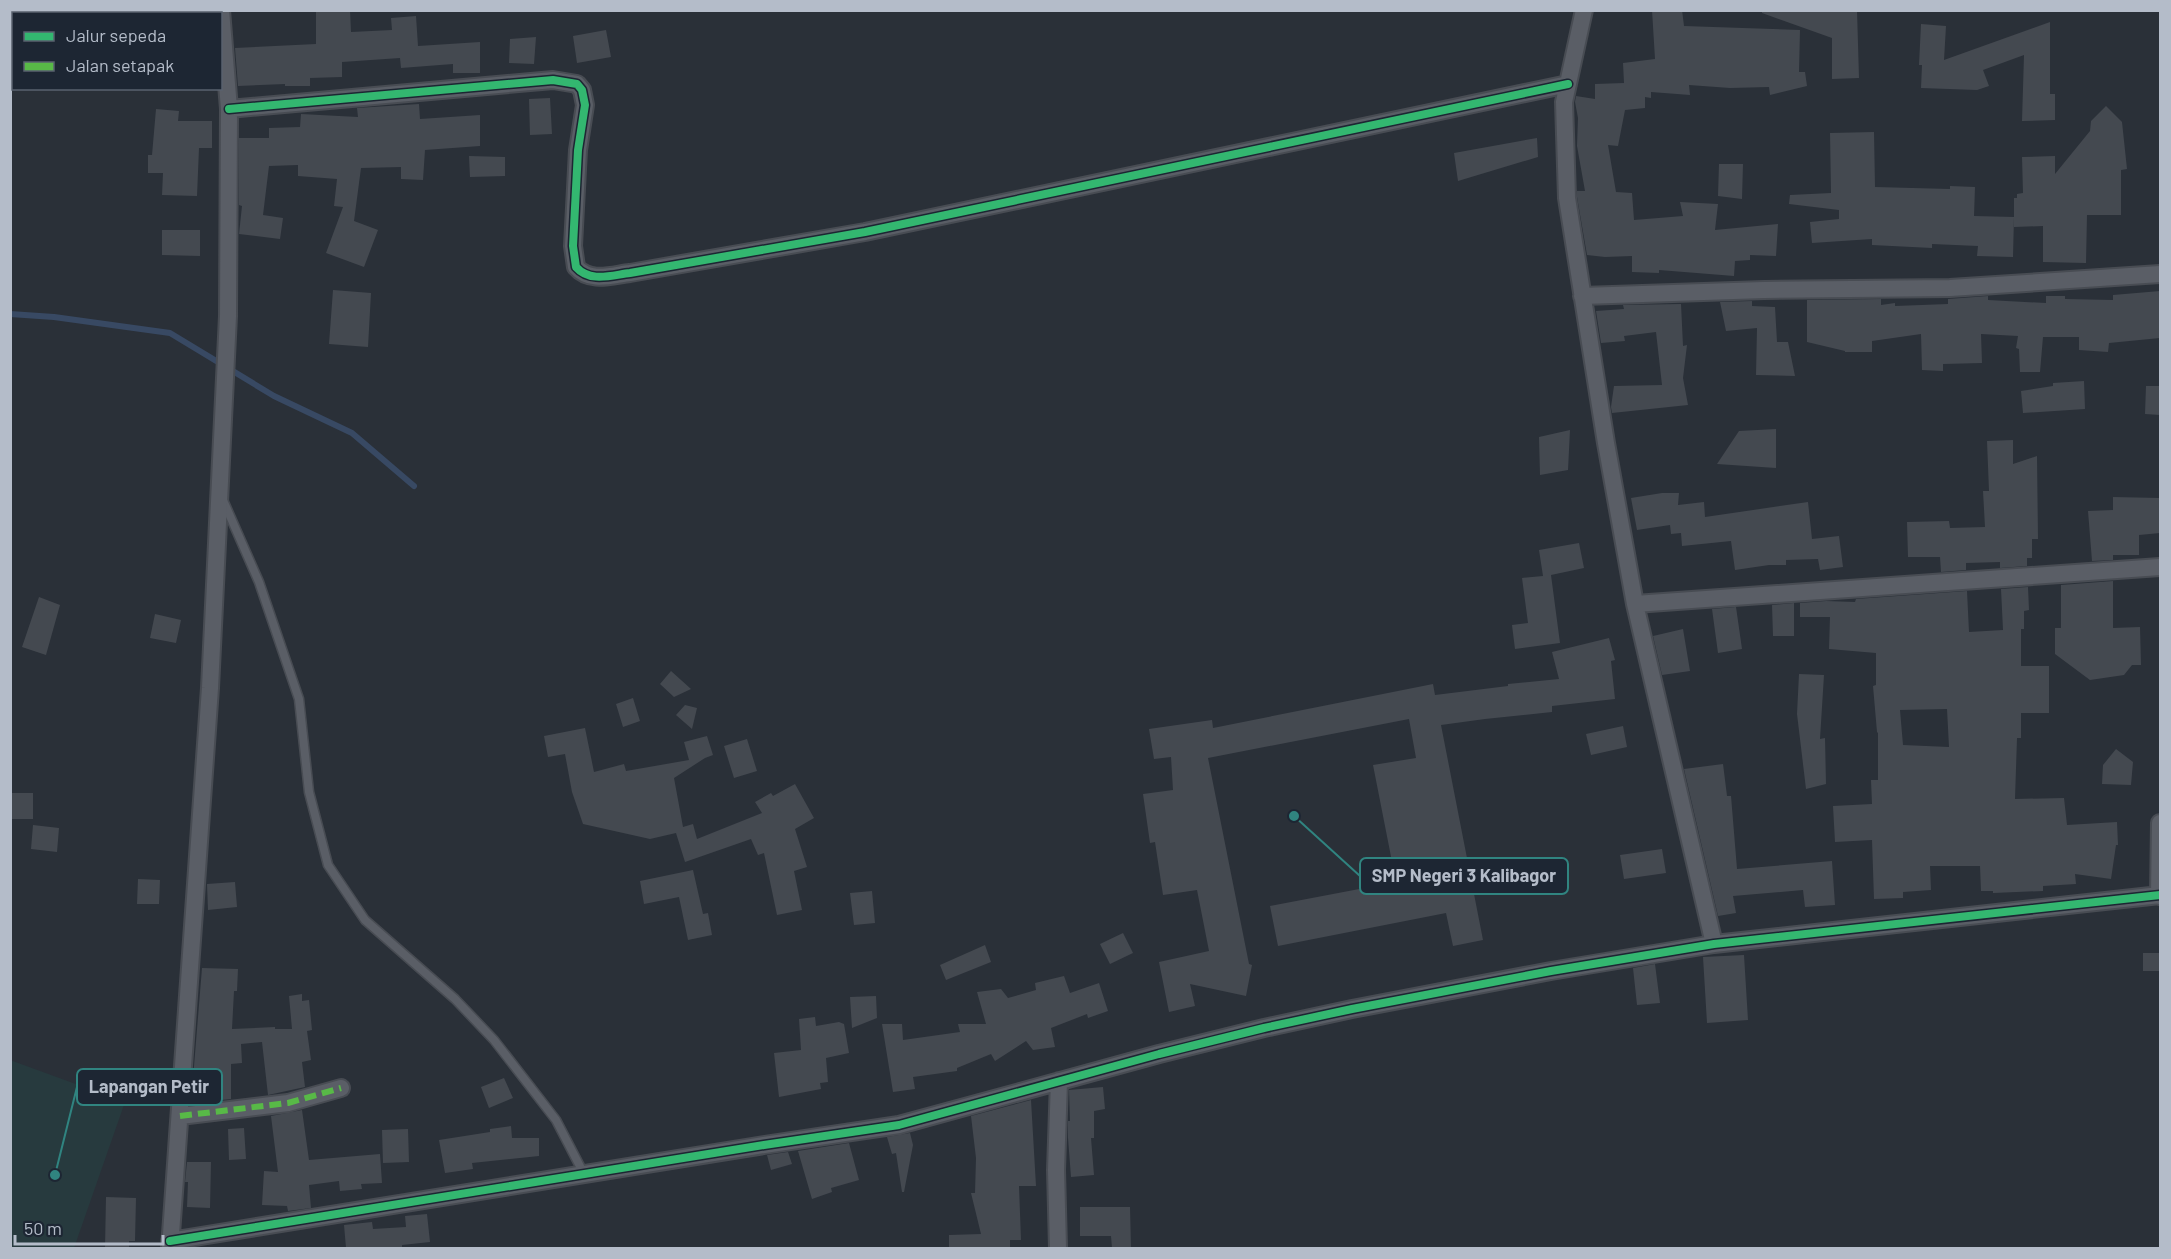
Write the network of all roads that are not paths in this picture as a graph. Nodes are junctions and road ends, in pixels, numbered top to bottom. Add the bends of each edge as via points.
1 (1584, 10) edge
2 (222, 24) edge
3 (1568, 84) junction
4 (228, 109) junction
5 (2160, 274) edge
6 (1582, 296) junction
7 (220, 494) junction
8 (2160, 567) edge
9 (1635, 604) junction
10 (2160, 823) edge
11 (2160, 895) edge
12 (1714, 944) junction
13 (1059, 1081) junction
14 (341, 1088) dead end
15 (180, 1116) junction
16 (584, 1174) junction
17 (170, 1245) edge
18 (1058, 1248) edge

1 - 3 street
2 - 4 street
3 - 4 street via 865,232 592,277 576,267 573,246 578,150 585,105 582,90 571,81
3 - 6 street via 1564,102 1567,198
4 - 7 street via 228,315
5 - 6 street via 1950,288
6 - 9 street
7 - 15 street
7 - 16 lane via 259,582 300,699 309,792 328,865 365,920 454,999 521,1072 556,1120
8 - 9 street
9 - 12 street
10 - 11 street
11 - 12 street
12 - 13 street via 1353,1009 1159,1053
13 - 16 street via 899,1125
13 - 18 street
14 - 15 street via 288,1103
15 - 17 street
16 - 17 street

